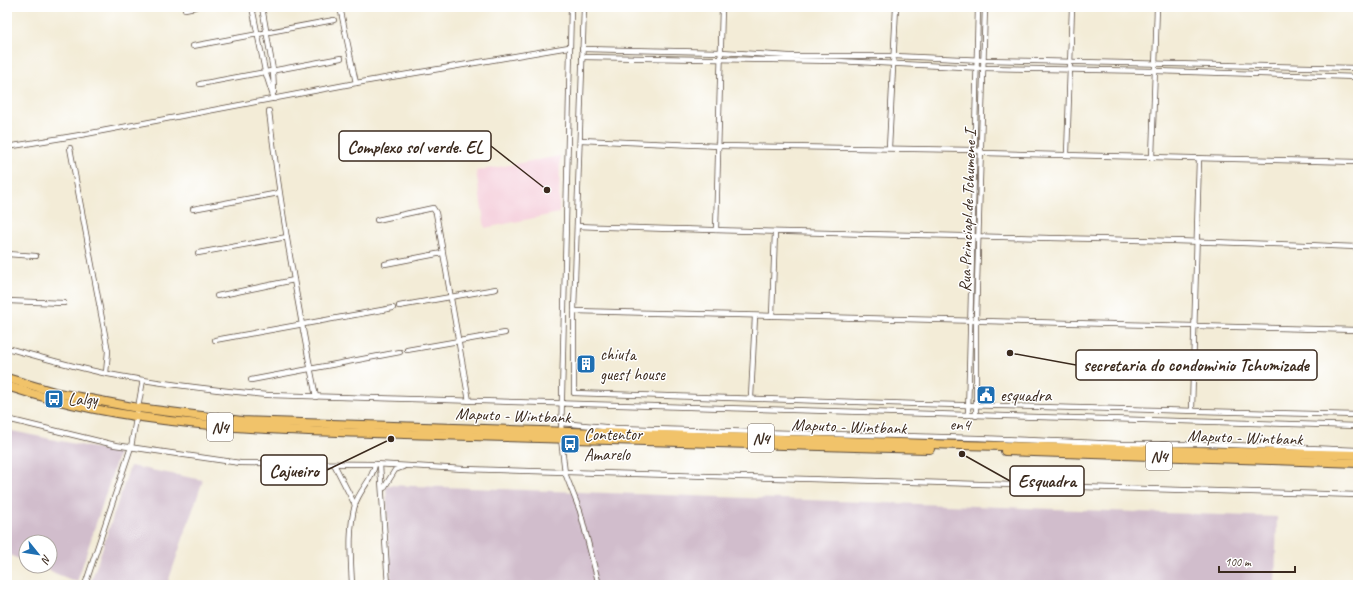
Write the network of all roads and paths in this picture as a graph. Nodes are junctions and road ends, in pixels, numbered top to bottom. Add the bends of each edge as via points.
1 (195, 7) edge
2 (252, 7) edge
3 (262, 7) edge
4 (340, 7) edge
5 (570, 7) edge
6 (584, 7) edge
7 (722, 7) edge
8 (896, 7) edge
9 (978, 7) edge
10 (985, 7) edge
11 (1072, 7) edge
12 (1157, 7) edge
13 (185, 9) dead end
14 (334, 20) dead end
15 (266, 32) junction
16 (257, 33) junction
17 (193, 46) dead end
18 (569, 47) junction
19 (582, 48) junction
20 (721, 52) junction
21 (894, 56) junction
22 (582, 57) junction
23 (341, 58) dead end
24 (720, 59) junction
25 (977, 60) junction
26 (984, 60) junction
27 (1070, 62) junction
28 (1154, 63) junction
29 (894, 64) junction
30 (977, 68) junction
31 (984, 68) junction
32 (1358, 68) edge
33 (273, 70) junction
34 (1070, 70) junction
35 (265, 71) junction
36 (1154, 71) junction
37 (1358, 77) edge
38 (356, 83) junction
39 (200, 84) dead end
40 (274, 99) junction
41 (269, 110) dead end
42 (580, 140) junction
43 (719, 146) junction
44 (7, 147) edge
45 (70, 148) dead end
46 (889, 148) junction
47 (976, 150) junction
48 (981, 152) junction
49 (1067, 154) junction
50 (1152, 158) junction
51 (1199, 158) junction
52 (1358, 162) edge
53 (279, 193) junction
54 (193, 209) dead end
55 (376, 220) dead end
56 (577, 226) junction
57 (716, 230) junction
58 (775, 232) junction
59 (972, 236) junction
60 (979, 236) junction
61 (287, 237) junction
62 (1198, 241) junction
63 (1358, 247) edge
64 (442, 253) junction
65 (7, 254) edge
66 (198, 254) dead end
67 (36, 256) dead end
68 (385, 264) dead end
69 (294, 280) junction
70 (496, 289) dead end
71 (217, 296) dead end
72 (451, 297) junction
73 (7, 301) edge
74 (64, 303) dead end
75 (399, 306) dead end
76 (393, 308) dead end
77 (574, 311) junction
78 (755, 316) junction
79 (772, 316) junction
80 (971, 320) junction
81 (976, 320) junction
82 (302, 325) junction
83 (1195, 327) junction
84 (1358, 330) edge
85 (505, 333) dead end
86 (215, 340) dead end
87 (459, 340) junction
88 (7, 348) edge
89 (407, 350) dead end
90 (400, 352) dead end
91 (310, 369) junction
92 (106, 374) junction
93 (7, 378) edge
94 (143, 380) junction
95 (251, 380) dead end
96 (7, 386) edge
97 (316, 397) junction
98 (751, 398) junction
99 (469, 401) junction
100 (562, 404) junction
101 (968, 405) junction
102 (976, 406) junction
103 (1192, 410) junction
104 (138, 411) junction
105 (968, 415) junction
106 (1358, 415) edge
107 (976, 416) junction
108 (7, 420) edge
109 (561, 423) junction
110 (1358, 426) edge
111 (561, 435) junction
112 (131, 447) junction
113 (1358, 450) edge
114 (1358, 455) edge
115 (1358, 463) edge
116 (334, 464) junction
117 (375, 464) junction
118 (380, 465) junction
119 (407, 466) junction
120 (566, 473) junction
121 (383, 490) junction
122 (1358, 496) edge
123 (355, 506) junction
124 (85, 585) edge
125 (352, 585) edge
126 (388, 585) edge
127 (599, 585) edge

1 - 13 street
2 - 16 street
3 - 15 street
4 - 38 street
5 - 18 street
6 - 19 street
7 - 20 street
8 - 21 street
9 - 25 street, Rua Princiapl de Tchumene I
10 - 26 street, Rua Princiapl de Tchumene I
11 - 27 street
12 - 28 street
14 - 15 street
15 - 16 street
15 - 33 street
16 - 17 street
16 - 35 street
18 - 38 street
18 - 100 street
19 - 20 street
19 - 22 street
20 - 21 street via 789,56
20 - 24 street
21 - 25 street
21 - 29 street
22 - 24 street
22 - 42 street
23 - 33 street
24 - 29 street
24 - 43 street
25 - 26 street
25 - 30 street, Rua Princiapl de Tchumene I
26 - 27 street
26 - 31 street, Rua Princiapl de Tchumene I
27 - 28 street
27 - 34 street
28 - 32 street
28 - 36 street
29 - 30 street
29 - 46 street
30 - 31 street
30 - 47 street, Rua Princiapl de Tchumene I
31 - 34 street
31 - 48 street, Rua Princiapl de Tchumene I
33 - 35 street
33 - 40 street
34 - 36 street
34 - 49 street
35 - 39 street
35 - 40 street
36 - 37 street
36 - 50 street
38 - 40 street
40 - 44 street
41 - 53 street
42 - 43 street
42 - 56 street
43 - 46 street
43 - 57 street
45 - 92 street via 108,351
46 - 47 street
47 - 48 street
47 - 59 street, Rua Princiapl de Tchumene I
48 - 49 street
48 - 60 street, Rua Princiapl de Tchumene I
49 - 50 street
50 - 51 street
51 - 52 street
51 - 62 street
53 - 54 street
53 - 61 street
55 - 64 street via 433,208
56 - 57 street
56 - 77 street
57 - 58 street
58 - 59 street
58 - 79 street
59 - 60 street
59 - 80 street, Rua Princiapl de Tchumene I
60 - 62 street
60 - 81 street, Rua Princiapl de Tchumene I
61 - 66 street
61 - 69 street
62 - 63 street
62 - 83 street
64 - 68 street
64 - 72 street
65 - 67 street
69 - 71 street
69 - 82 street
70 - 72 street
72 - 75 street
72 - 87 street
73 - 74 street
76 - 82 street
77 - 78 street
77 - 98 street via 574,393
78 - 79 street
78 - 98 street
79 - 80 street
80 - 81 street
80 - 101 street, Rua Princiapl de Tchumene I
81 - 83 street
81 - 102 street, Rua Princiapl de Tchumene I
82 - 86 street
82 - 91 street
83 - 84 street
83 - 103 street
85 - 87 street
87 - 89 street
87 - 99 street
88 - 92 street
90 - 91 street
91 - 95 street
91 - 97 street
92 - 94 street
93 - 104 highway, Maputo - Wintbank / N4 via 58,393
94 - 97 street via 205,389
94 - 104 street
96 - 104 highway, Maputo - Wintbank / N4 via 86,407
97 - 99 street
98 - 101 street
99 - 100 street
100 - 105 street
100 - 109 street
101 - 102 street
101 - 105 street, Rua Princiapl de Tchumene I
102 - 103 street
102 - 107 street, Rua Princiapl de Tchumene I
103 - 106 street
104 - 111 highway, Maputo - Wintbank / N4 via 242,428
104 - 112 street
105 - 107 street
107 - 110 street
108 - 112 street
109 - 111 street
109 - 113 street, en4 via 616,428
111 - 114 highway, Maputo - Wintbank / N4
111 - 115 highway, Maputo - Wintbank / N4
111 - 120 street
112 - 116 street via 240,462
112 - 124 street
116 - 117 street
116 - 123 street
117 - 118 street
117 - 123 street via 374,473 358,496
118 - 119 street
118 - 121 street
119 - 120 street
119 - 121 street via 395,470
120 - 122 street
120 - 127 street via 580,510
121 - 126 street
123 - 125 street via 352,532

